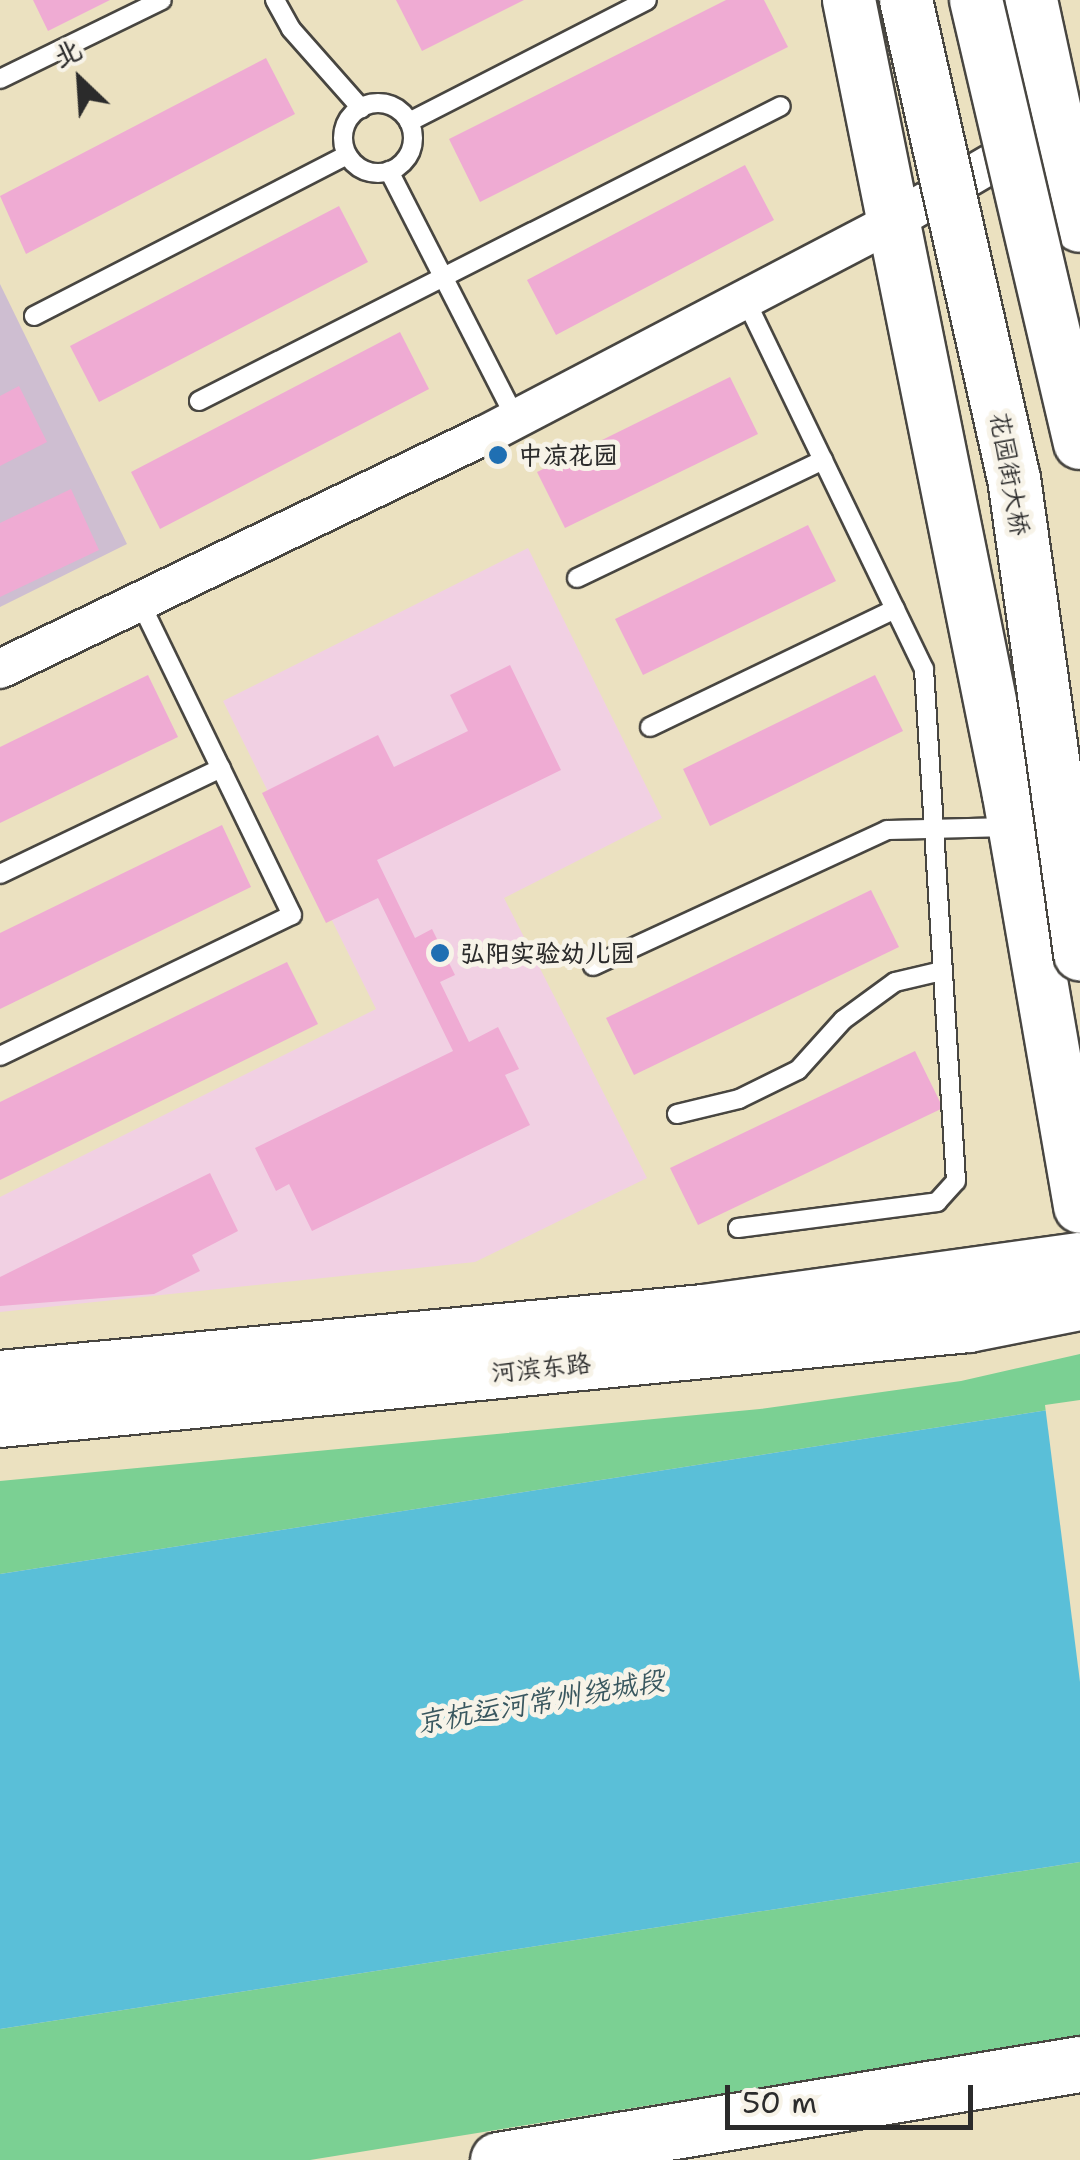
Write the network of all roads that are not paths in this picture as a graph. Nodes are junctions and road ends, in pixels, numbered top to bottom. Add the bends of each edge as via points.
1 (162, 0) edge
2 (298, 0) edge
3 (646, 0) edge
4 (849, 0) edge
5 (906, 0) edge
6 (976, 0) edge
7 (1030, 0) edge
8 (278, 4) edge
9 (0, 79) edge
10 (780, 106) dead end
11 (361, 108) junction
12 (1071, 117) edge
13 (409, 122) junction
14 (347, 155) junction
15 (389, 171) junction
16 (890, 223) junction
17 (1080, 226) edge
18 (443, 276) junction
19 (745, 299) junction
20 (34, 316) dead end
21 (199, 401) dead end
22 (516, 419) junction
23 (1080, 443) edge
24 (823, 460) junction
25 (577, 578) dead end
26 (140, 602) junction
27 (895, 608) junction
28 (0, 669) edge
29 (650, 727) dead end
30 (221, 768) junction
31 (932, 828) junction
32 (1015, 828) junction
33 (0, 874) edge
34 (1080, 954) edge
35 (593, 966) dead end
36 (942, 971) junction
37 (0, 1056) edge
38 (677, 1114) dead end
39 (1080, 1208) edge
40 (738, 1228) dead end
41 (1080, 1259) edge
42 (1080, 1304) edge
43 (0, 1377) edge
44 (0, 1421) edge
45 (1080, 2064) edge
46 (498, 2160) edge

1 - 9 lane
2 - 8 lane
3 - 13 lane
4 - 16 main road
5 - 34 main road, 花园街大桥, bridge via 1014,478
6 - 23 main road, bridge
7 - 12 main road
8 - 11 lane
10 - 18 lane
11 - 13 lane via 382,104
11 - 14 lane via 343,134
12 - 16 street
12 - 17 main road
13 - 15 lane via 412,146
14 - 15 lane via 365,171
14 - 20 lane
15 - 18 lane
16 - 19 street
16 - 32 main road
18 - 21 lane
18 - 22 lane
19 - 22 street
19 - 24 lane
22 - 26 street
24 - 25 lane
24 - 27 lane
26 - 28 street
26 - 30 lane
27 - 29 lane
27 - 31 lane via 924,669
30 - 33 lane
30 - 37 lane via 292,915
31 - 32 lane
31 - 35 lane via 888,830
31 - 36 lane
32 - 39 main road
36 - 38 lane via 896,982 843,1020 798,1070 739,1099
36 - 40 lane via 956,1181 938,1202
41 - 43 main road, 河滨东路 via 704,1311
42 - 44 main road, 河滨东路 via 969,1326
45 - 46 highway

